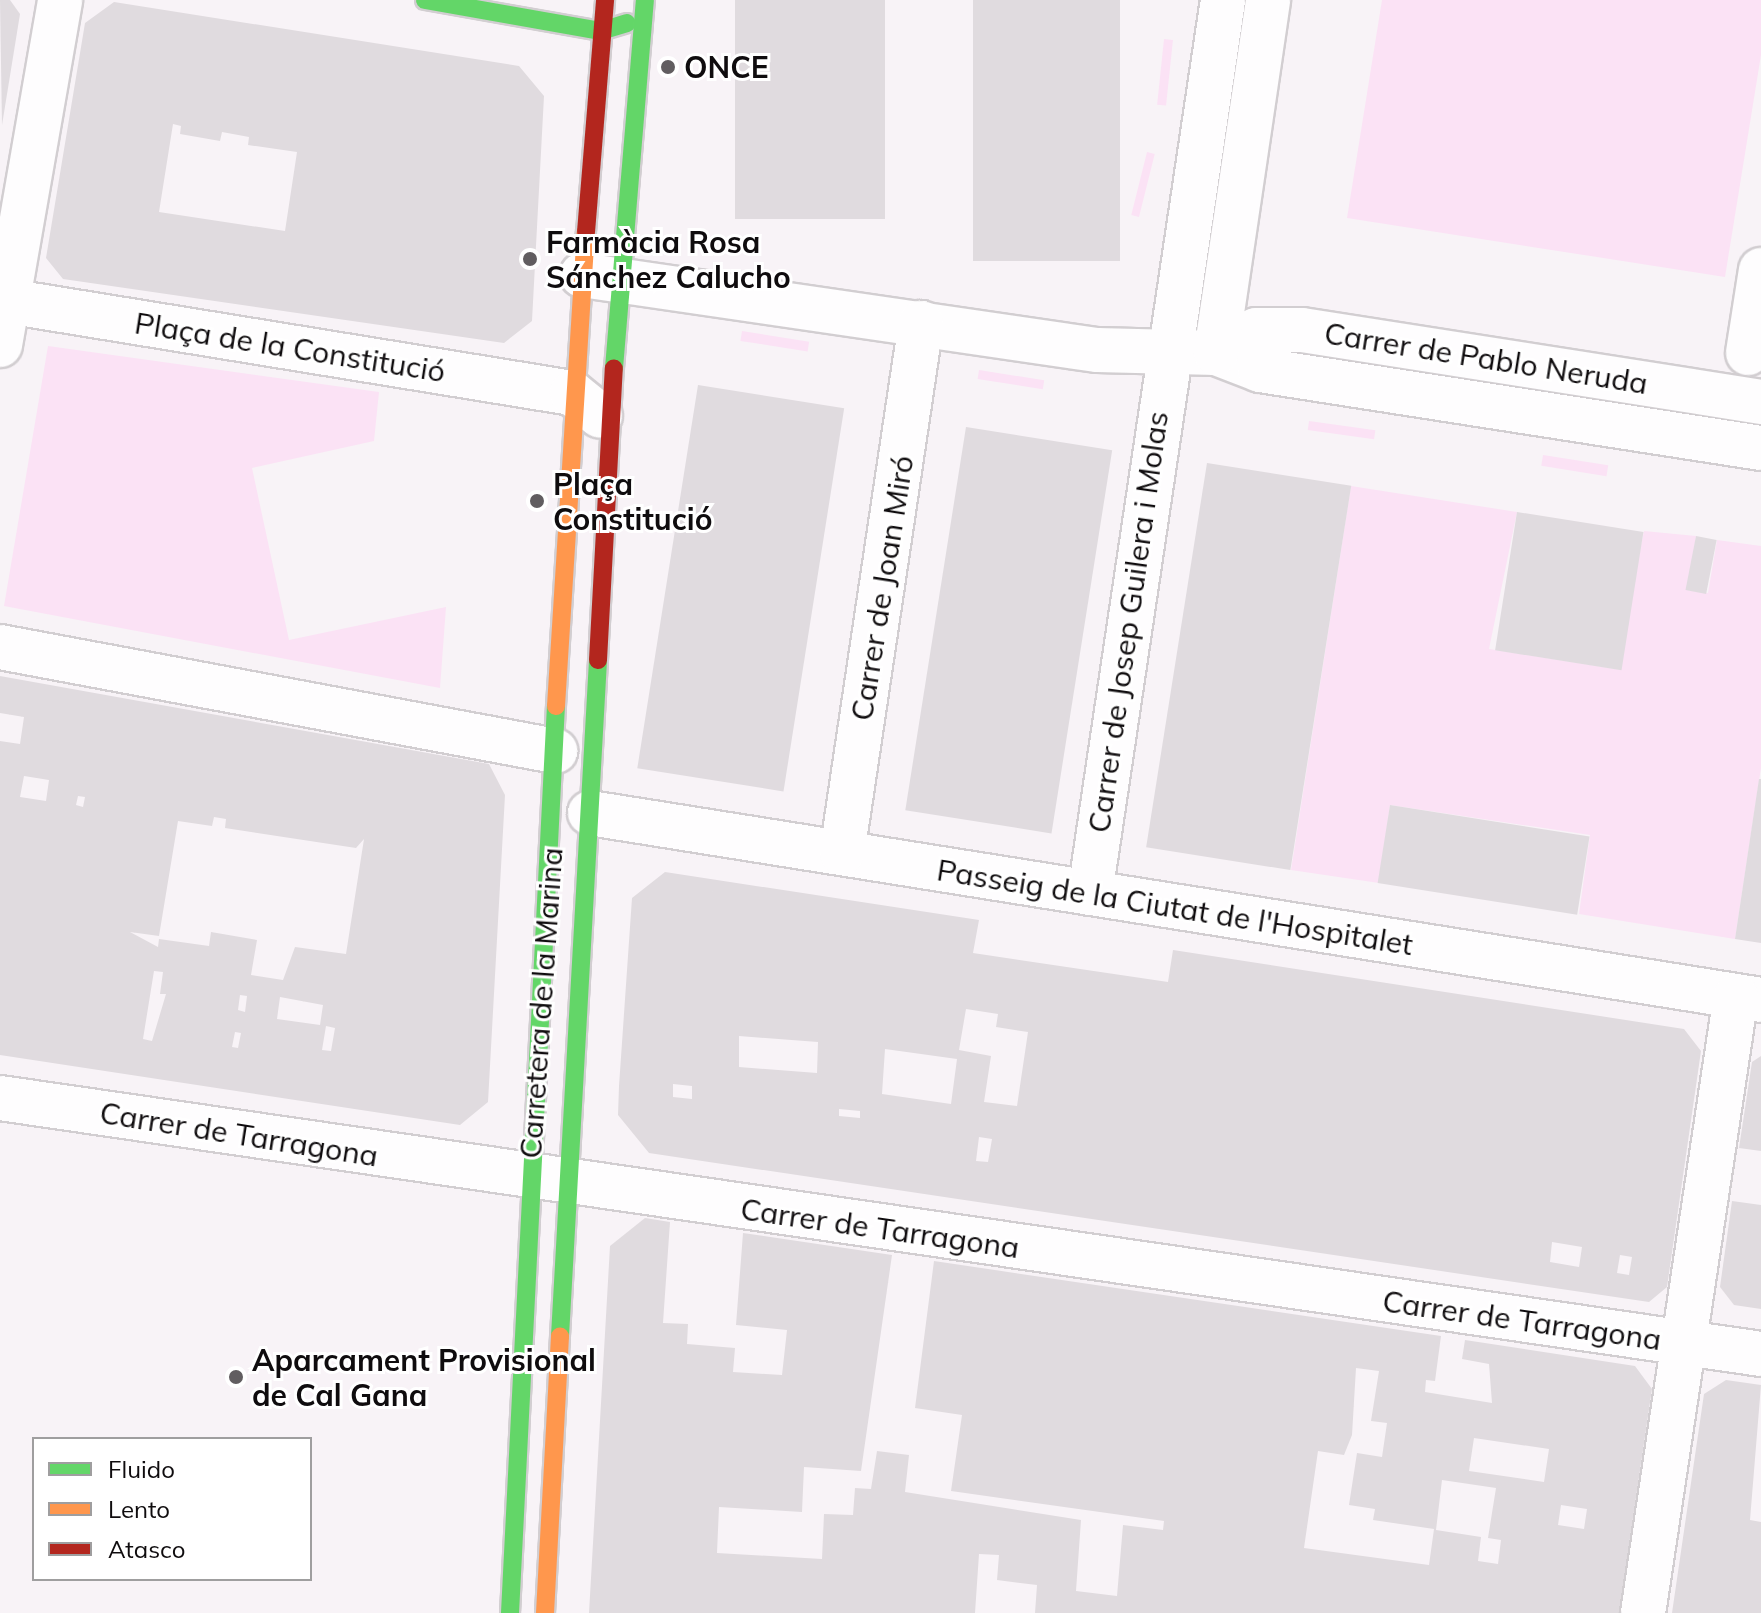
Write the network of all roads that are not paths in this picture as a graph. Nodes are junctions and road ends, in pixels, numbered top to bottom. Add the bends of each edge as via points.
1 (60, 0) edge
2 (425, 0) edge
3 (605, 0) edge
4 (1223, 0) edge
5 (1268, 0) edge
6 (644, 5) edge
7 (601, 31) junction
8 (636, 73) junction
9 (10, 222) edge
10 (1761, 270) edge
11 (600, 277) junction
12 (7, 301) junction
13 (921, 323) junction
14 (0, 345) edge
15 (1167, 352) junction
16 (1216, 353) junction
17 (1748, 353) dead end
18 (572, 393) junction
19 (1761, 402) edge
20 (611, 445) junction
21 (1761, 448) edge
22 (0, 647) edge
23 (555, 751) junction
24 (590, 813) junction
25 (842, 853) junction
26 (1090, 893) junction
27 (1748, 998) edge
28 (0, 1098) edge
29 (551, 1181) junction
30 (1682, 1343) junction
31 (1761, 1354) edge
32 (510, 1613) edge
33 (545, 1613) edge
34 (1643, 1613) edge

1 - 9 street
2 - 7 street
3 - 7 street, Carretera de la Marina
4 - 15 street, Carrer de Josep Guilera i Molas
5 - 16 street
6 - 7 street, Carretera de la Marina
6 - 8 street, Carretera de la Marina
7 - 8 street via 619,41
7 - 11 street, Carretera de la Marina
8 - 11 street, Carretera de la Marina
9 - 12 street
10 - 17 street
11 - 13 street, Carrer de Pablo Neruda
11 - 18 street, Carretera de la Marina
11 - 20 street, Carretera de la Marina
12 - 14 street
12 - 18 street, Plaça de la Constitució
13 - 15 street, Carrer de Pablo Neruda via 1097,350
13 - 25 street, Carrer de Joan Miró
15 - 16 street, Carrer de Pablo Neruda
15 - 26 street, Carrer de Josep Guilera i Molas
16 - 19 street, Carrer de Pablo Neruda via 1256,330 1302,330
16 - 21 street, Carrer de Pablo Neruda via 1260,370
18 - 20 street, Carretera de la Marina via 600,413
18 - 23 street, Carretera de la Marina
20 - 24 street, Carretera de la Marina
22 - 23 street
23 - 29 street, Carretera de la Marina
24 - 25 street, Passeig de la Ciutat de l'Hospitalet
24 - 29 street, Carretera de la Marina
25 - 26 street, Passeig de la Ciutat de l'Hospitalet
26 - 27 street, Passeig de la Ciutat de l'Hospitalet
27 - 30 street
28 - 29 street, Carrer de Tarragona
29 - 30 street, Carrer de Tarragona
29 - 32 street, Carretera de la Marina
29 - 33 street, Carretera de la Marina
30 - 31 street, Carrer de Tarragona
30 - 34 street

